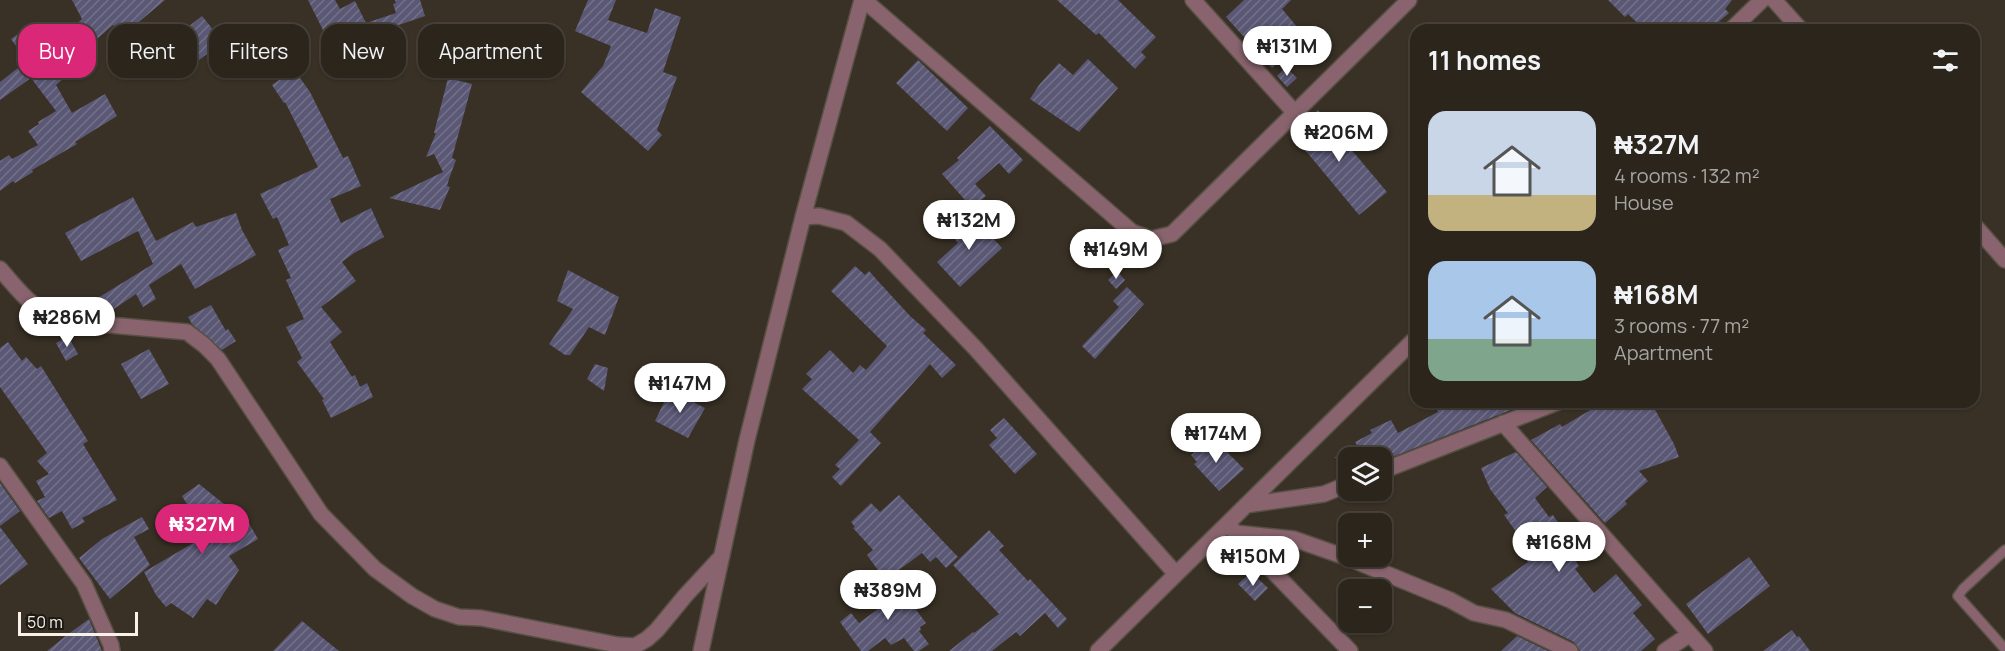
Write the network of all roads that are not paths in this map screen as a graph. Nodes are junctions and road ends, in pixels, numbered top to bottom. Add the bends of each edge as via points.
1 (863, 0) edge
2 (1193, 0) edge
3 (1409, 0) edge
4 (1762, 0) edge
5 (1774, 0) edge
6 (1737, 24) edge
7 (1796, 24) edge
8 (1295, 112) junction
9 (803, 217) junction
10 (1980, 232) edge
11 (2005, 260) edge
12 (0, 269) edge
13 (1410, 344) edge
14 (1542, 408) edge
15 (1503, 423) junction
16 (0, 466) edge
17 (1392, 467) edge
18 (1338, 488) edge
19 (1246, 505) junction
20 (1231, 529) junction
21 (2005, 550) edge
22 (722, 556) junction
23 (1176, 574) junction
24 (1690, 634) junction
25 (2005, 649) edge
26 (112, 651) edge
27 (700, 651) edge
28 (1098, 651) edge
29 (1350, 651) edge
30 (1570, 651) edge
31 (1665, 651) edge
32 (1705, 651) edge

1 - 8 street via 1132,232 1151,239 1172,234
1 - 9 street
2 - 8 street
3 - 8 street
4 - 6 street
5 - 7 street
9 - 22 street
9 - 23 street via 819,216 846,223 880,249 976,349
10 - 11 street
12 - 22 street via 32,305 50,316 66,321 187,332 204,345 218,359 321,514 375,569 435,609 459,617 635,646 657,630
13 - 19 street
14 - 15 street
15 - 17 street
15 - 24 street
16 - 26 street via 84,584
18 - 19 street via 1324,494
19 - 20 street
20 - 23 street
20 - 29 street
20 - 30 street via 1294,539 1348,558 1474,613 1506,620
21 - 25 lane via 1958,596
22 - 27 street
23 - 28 street
24 - 31 street
24 - 32 street

